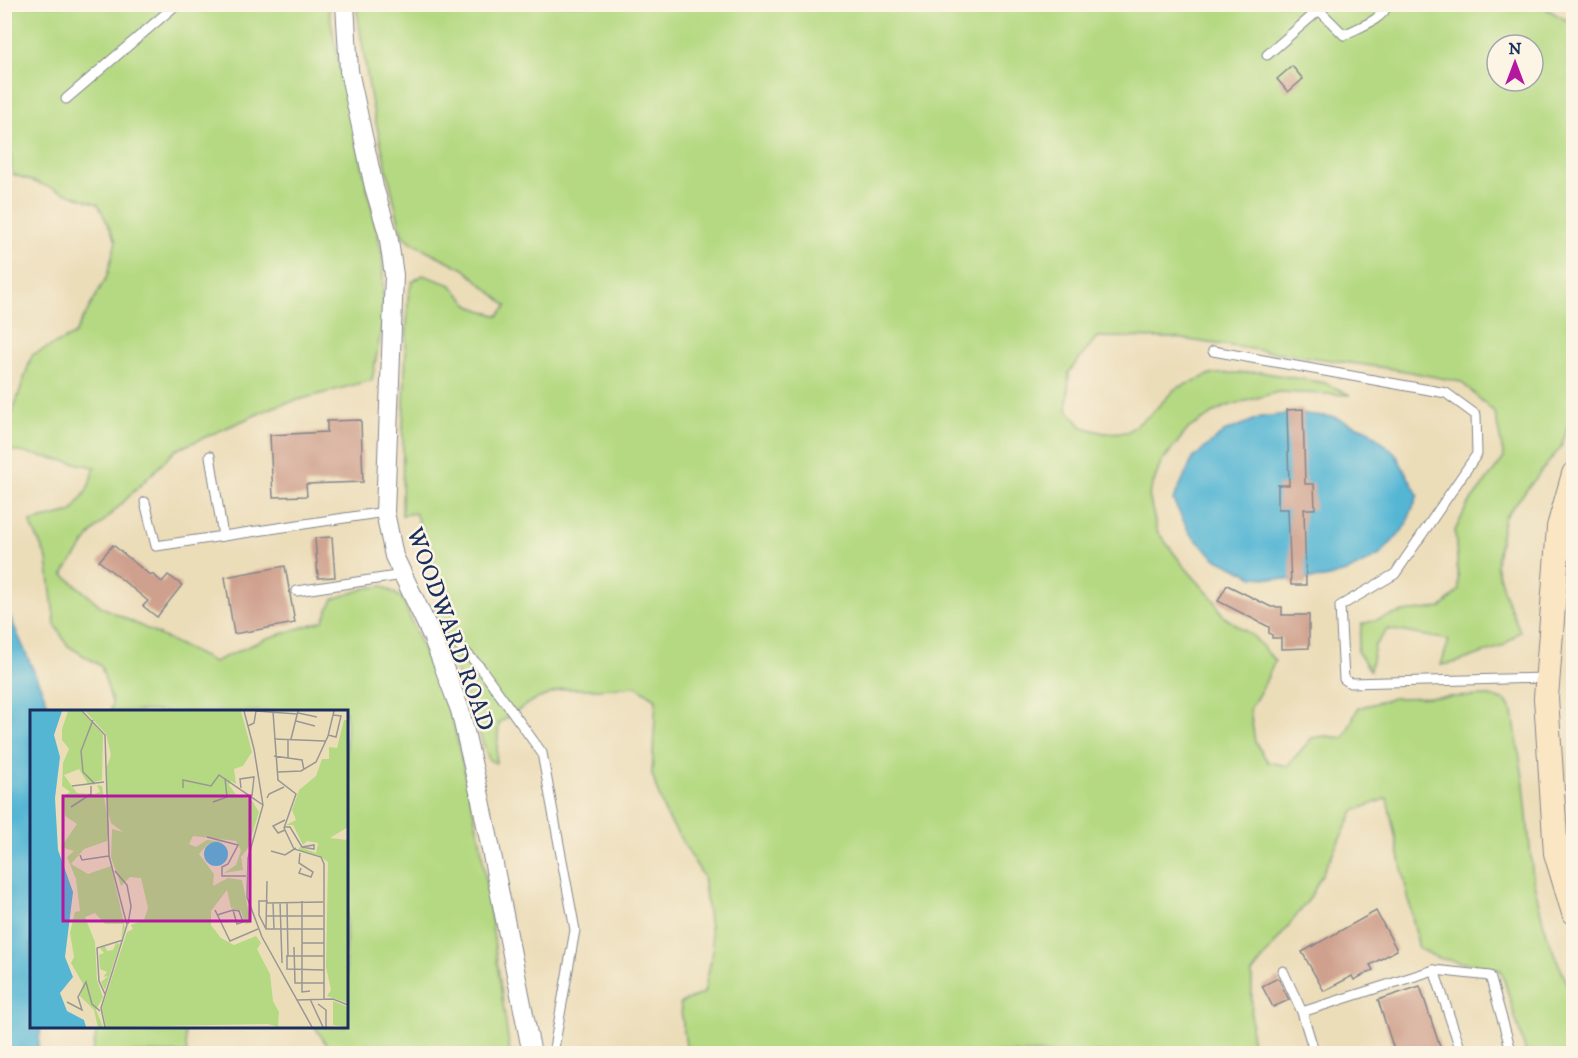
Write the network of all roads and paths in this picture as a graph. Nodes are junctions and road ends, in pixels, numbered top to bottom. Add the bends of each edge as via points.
1 (177, 4) edge
2 (345, 4) edge
3 (1388, 4) edge
4 (1267, 55) dead end
5 (66, 99) dead end
6 (1213, 351) dead end
7 (210, 456) dead end
8 (1574, 474) edge
9 (145, 502) dead end
10 (386, 512) junction
11 (223, 536) junction
12 (403, 575) junction
13 (297, 591) dead end
14 (432, 636) junction
15 (1547, 678) junction
16 (1574, 913) edge
17 (1434, 970) junction
18 (1283, 971) dead end
19 (1302, 1012) junction
20 (532, 1053) edge
21 (554, 1053) edge
22 (1315, 1053) edge
23 (1462, 1053) edge
24 (1512, 1053) edge

1 - 5 lane
2 - 10 street, WOODWARD ROAD via 349,71 394,275
3 - 4 lane via 1376,19 1344,34 1318,9
6 - 15 lane via 1446,393 1476,415 1477,454 1395,574 1340,606 1344,679 1350,683
7 - 11 lane
8 - 15 main road via 1559,527
9 - 11 lane via 156,546
10 - 11 lane
10 - 12 street, WOODWARD ROAD via 394,556
12 - 13 lane
12 - 14 street, WOODWARD ROAD
14 - 20 street, WOODWARD ROAD via 460,710
14 - 21 lane via 459,645 480,667 542,753 575,930
15 - 16 main road via 1556,854
17 - 19 lane
17 - 23 lane
17 - 24 lane via 1490,976
18 - 19 lane
19 - 22 lane

